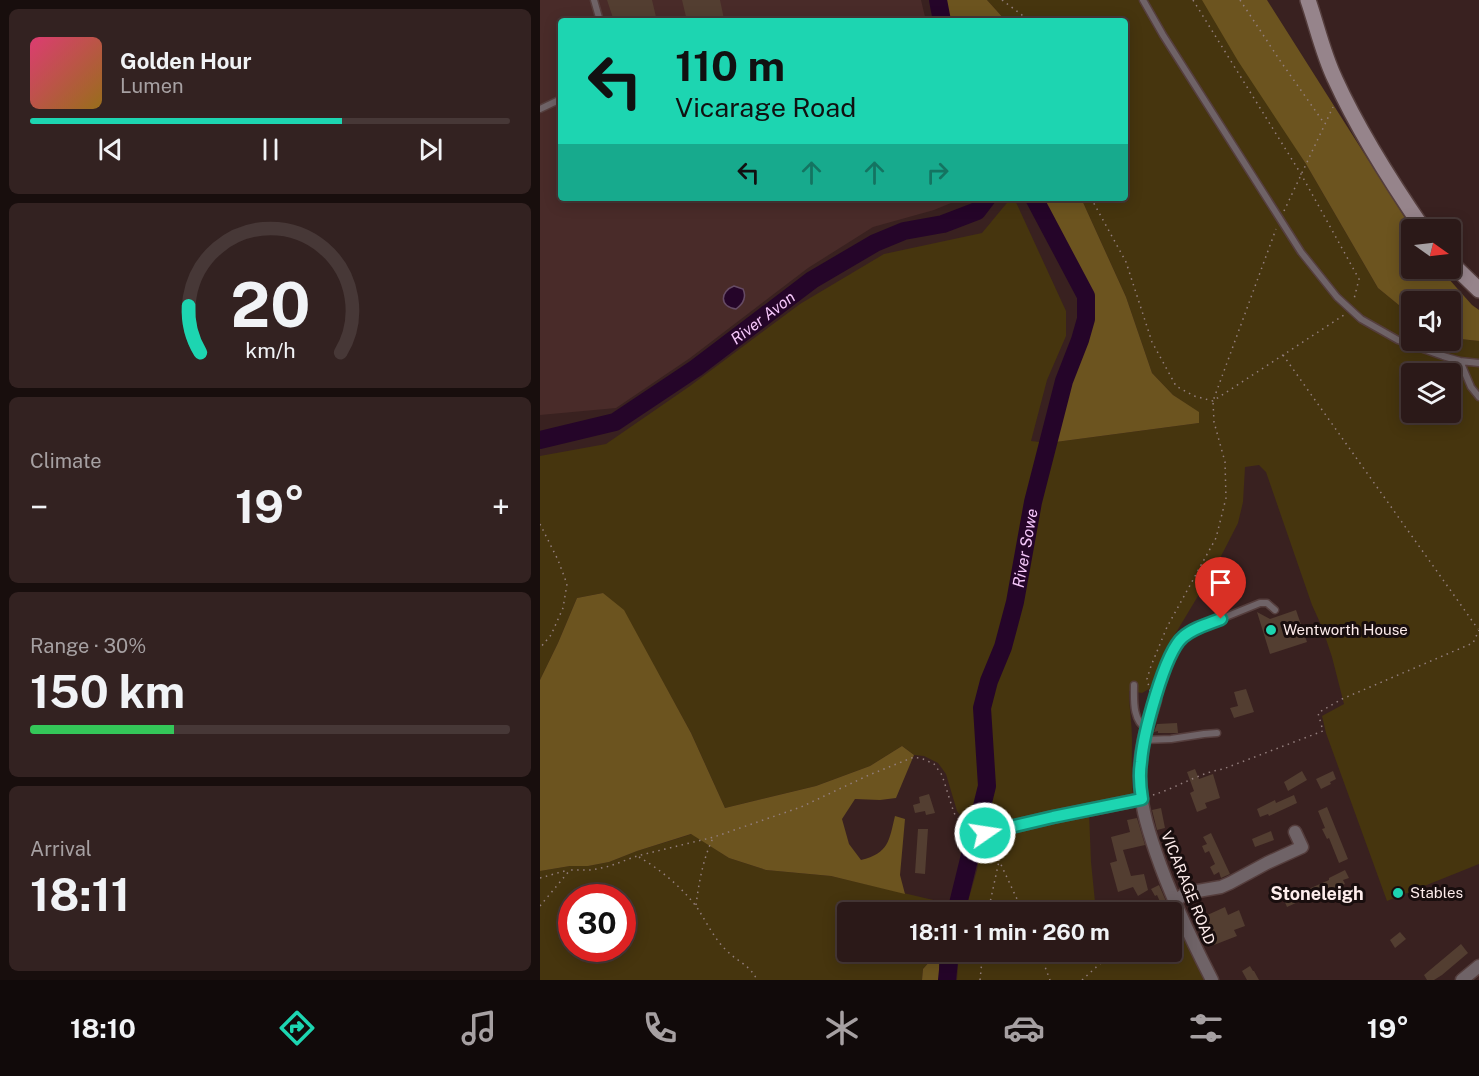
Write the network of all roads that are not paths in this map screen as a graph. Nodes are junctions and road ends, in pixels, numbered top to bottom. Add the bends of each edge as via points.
1 (594, 0) edge
2 (1143, 0) edge
3 (1308, 0) edge
4 (599, 18) edge
5 (558, 100) edge
6 (540, 109) edge
7 (1416, 219) edge
8 (1461, 273) edge
9 (1479, 290) edge
10 (1460, 361) junction
11 (1479, 363) edge
12 (1479, 397) edge
13 (1275, 610) dead end
14 (1134, 685) dead end
15 (1155, 700) joint
16 (1217, 733) dead end
17 (1145, 735) junction
18 (1142, 799) junction
19 (984, 832) road end
20 (1295, 832) dead end
21 (1175, 900) junction
22 (1479, 966) edge
23 (1212, 980) edge
24 (1462, 980) edge

1 - 4 lane
2 - 10 lane via 1301,252 1337,297 1361,319 1398,340
3 - 7 main road via 1344,98
5 - 6 lane
8 - 9 main road
10 - 11 lane
10 - 12 lane
13 - 15 lane via 1260,603 1183,637 1172,651
14 - 17 lane via 1135,711
15 - 17 street, VICARAGE ROAD
16 - 17 lane via 1171,739
17 - 18 street, VICARAGE ROAD via 1140,765
18 - 19 street
18 - 21 street, VICARAGE ROAD via 1148,829
20 - 21 street via 1302,847 1221,887 1186,893
21 - 23 street, VICARAGE ROAD
22 - 24 street

